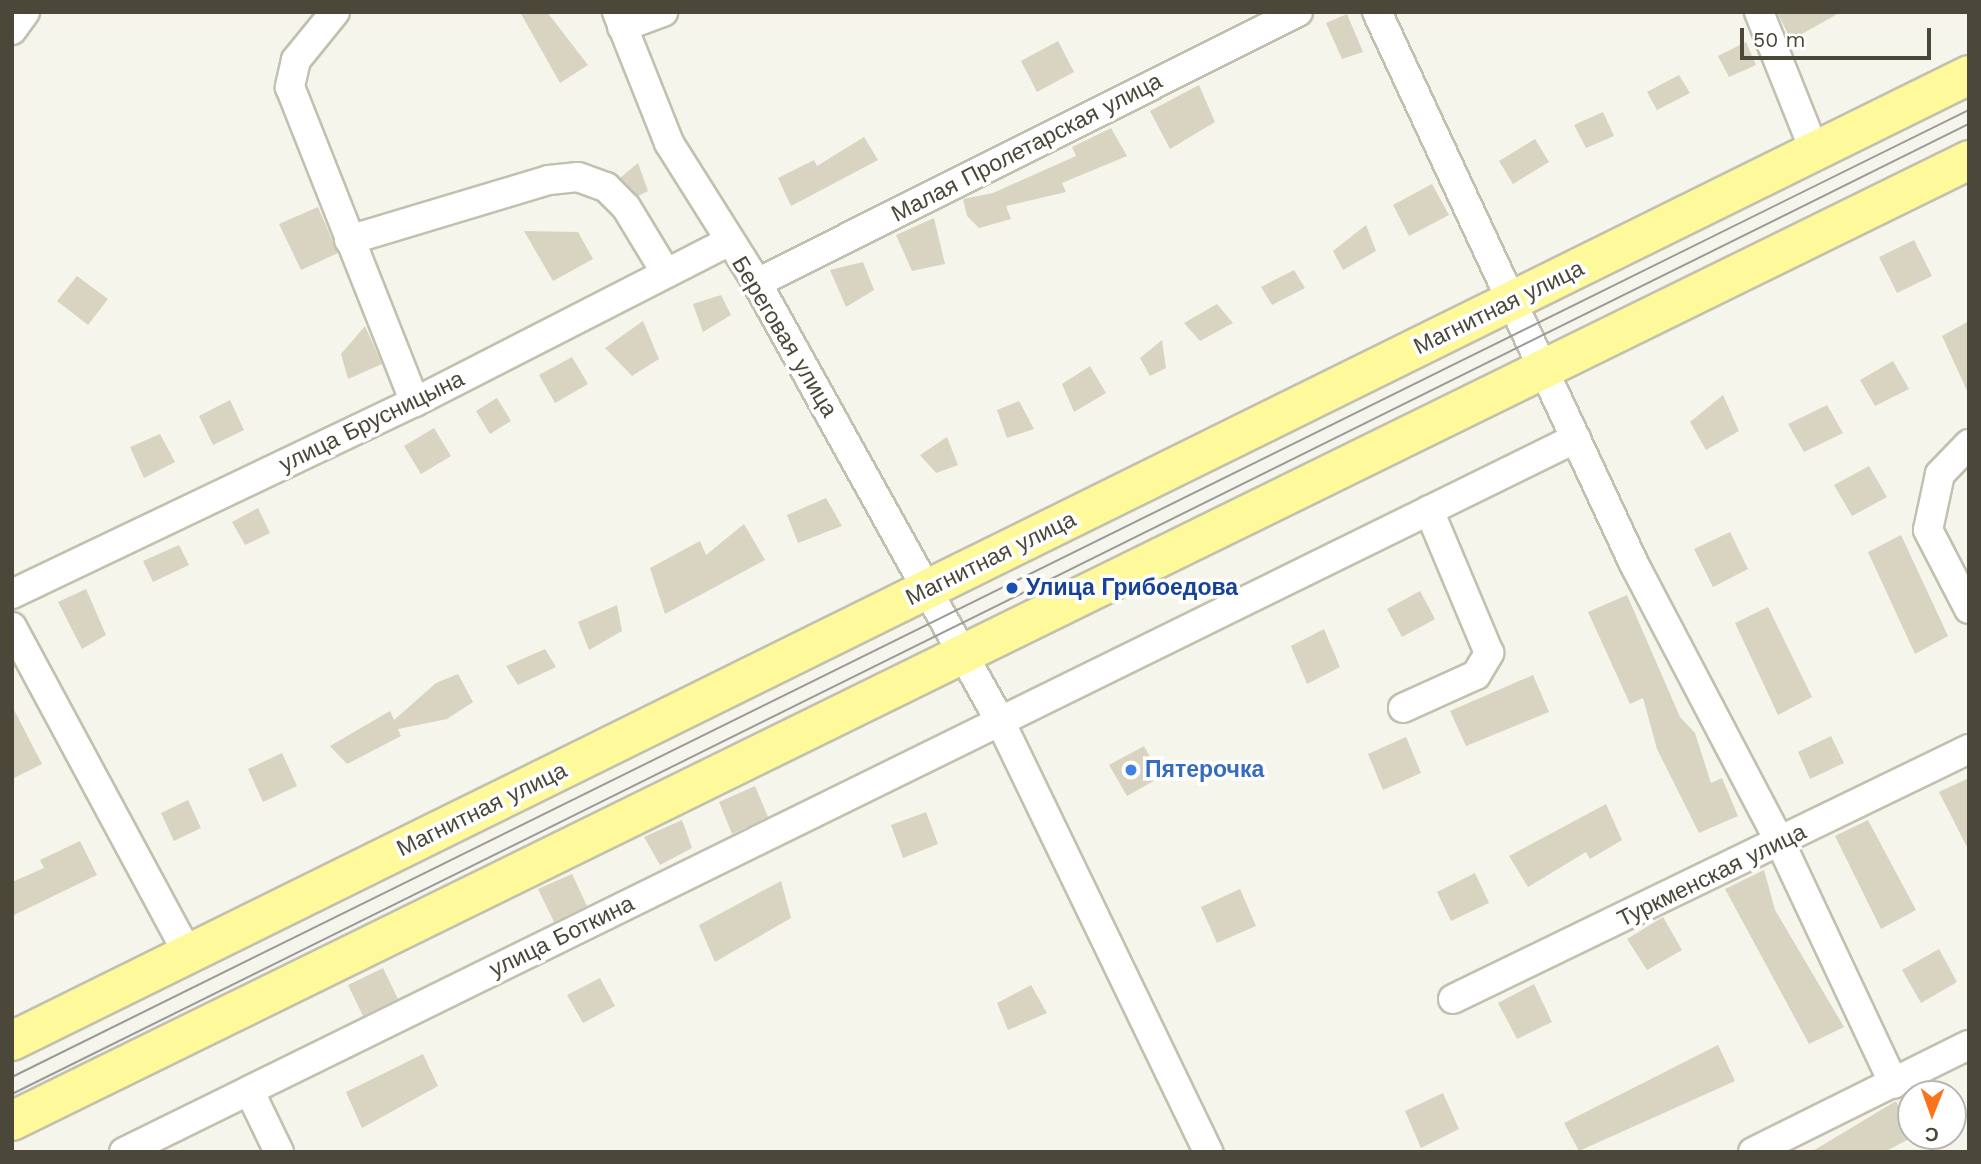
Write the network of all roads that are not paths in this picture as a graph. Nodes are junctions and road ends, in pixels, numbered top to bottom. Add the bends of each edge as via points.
1 (25, 12) edge
2 (335, 12) edge
3 (663, 12) edge
4 (1298, 12) edge
5 (1377, 12) edge
6 (1759, 12) edge
7 (620, 20) edge
8 (12, 30) edge
9 (1969, 75) edge
10 (1815, 152) junction
11 (1969, 160) edge
12 (349, 240) junction
13 (727, 242) junction
14 (666, 273) junction
15 (757, 283) junction
16 (1515, 300) junction
17 (1545, 368) junction
18 (415, 402) junction
19 (1576, 438) junction
20 (1969, 444) edge
21 (1429, 510) junction
22 (929, 590) junction
23 (12, 594) edge
24 (1969, 609) edge
25 (12, 627) edge
26 (960, 657) junction
27 (1403, 708) dead end
28 (1000, 721) junction
29 (1969, 750) edge
30 (1781, 844) junction
31 (188, 954) junction
32 (1453, 999) dead end
33 (12, 1041) edge
34 (1969, 1045) edge
35 (1894, 1084) junction
36 (250, 1092) junction
37 (12, 1121) edge
38 (124, 1152) edge
39 (279, 1152) edge
40 (1208, 1152) edge
41 (1753, 1152) edge

1 - 8 street
2 - 12 street via 296,60 290,78
3 - 7 street
4 - 15 street, Малая Пролетарская улица
5 - 16 street
6 - 10 street
7 - 13 street, Береговая улица via 669,143
9 - 10 main road, Магнитная улица
10 - 16 main road, Магнитная улица
11 - 17 main road
12 - 14 street via 549,180 578,177 606,187 626,207
12 - 18 street
13 - 14 street, улица Брусницына
13 - 15 street, Береговая улица
14 - 18 street, улица Брусницына
15 - 22 street, Береговая улица
16 - 17 street
16 - 22 main road, Магнитная улица
17 - 19 street
17 - 26 main road
18 - 23 street, улица Брусницына
19 - 21 street, улица Боткина
19 - 30 street via 1634,564
20 - 24 street via 1940,474 1928,530
21 - 27 street via 1489,653 1476,675
21 - 28 street, улица Боткина
22 - 26 street, Береговая улица
22 - 31 main road, Магнитная улица
25 - 31 street
26 - 28 street, Береговая улица
26 - 37 main road
28 - 36 street, улица Боткина
28 - 40 street, Береговая улица
29 - 30 street, Туркменская улица
30 - 32 street, Туркменская улица
30 - 35 street
31 - 33 main road, Магнитная улица
34 - 35 street
35 - 41 street
36 - 38 street, улица Боткина
36 - 39 street

